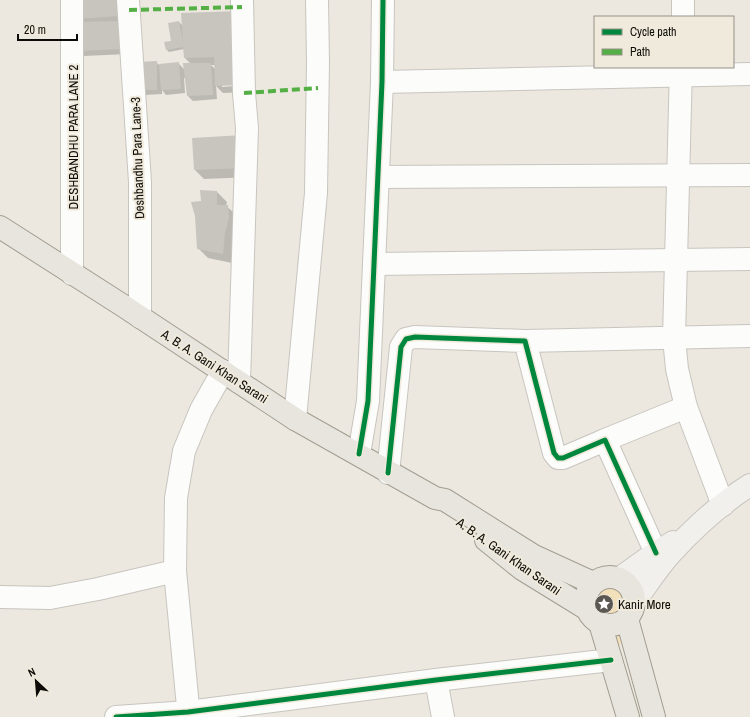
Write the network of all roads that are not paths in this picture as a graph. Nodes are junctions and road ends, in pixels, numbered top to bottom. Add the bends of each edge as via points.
1 (72, 0) edge
2 (128, 0) edge
3 (242, 0) edge
4 (317, 0) edge
5 (383, 0) edge
6 (683, 0) edge
7 (682, 16) edge
8 (681, 71) edge
9 (750, 74) edge
10 (382, 82) junction
11 (677, 175) junction
12 (750, 175) edge
13 (378, 177) junction
14 (0, 228) edge
15 (750, 258) edge
16 (675, 260) junction
17 (374, 264) junction
18 (72, 274) junction
19 (140, 317) junction
20 (750, 336) edge
21 (674, 338) junction
22 (525, 341) junction
23 (231, 377) junction
24 (686, 407) junction
25 (295, 419) junction
26 (604, 440) junction
27 (359, 454) junction
28 (388, 473) junction
29 (750, 485) edge
30 (435, 498) junction
31 (723, 505) junction
32 (692, 532) junction
33 (656, 553) junction
34 (175, 571) junction
35 (620, 578) junction
36 (594, 583) junction
37 (0, 597) edge
38 (631, 610) junction
39 (594, 616) junction
40 (611, 660) junction
41 (436, 680) junction
42 (188, 714) edge
43 (116, 717) edge
44 (443, 717) edge
45 (628, 717) edge
46 (654, 717) edge

1 - 18 street, DESHBANDHU PARA LANE 2
2 - 19 street, Deshbandhu Para Lane-3 via 140,182
3 - 23 street via 247,128
4 - 25 street via 316,193
5 - 10 street
6 - 7 street
8 - 9 street
8 - 10 street
8 - 11 street
10 - 13 street
11 - 12 street
11 - 13 street
11 - 16 street
13 - 17 street
14 - 18 main road, A. B. A. Gani Khan Sarani
15 - 16 street
16 - 17 street
16 - 21 street
17 - 27 street via 368,401
18 - 19 main road, A. B. A. Gani Khan Sarani
19 - 23 main road, A. B. A. Gani Khan Sarani
20 - 21 street
21 - 22 street
21 - 24 street via 677,369
22 - 26 street via 554,453 558,458 563,458
22 - 28 street via 415,336 406,339 401,347
23 - 25 main road, A. B. A. Gani Khan Sarani
23 - 34 street via 201,410 184,451 176,498
24 - 26 street
24 - 31 street
25 - 27 main road, A. B. A. Gani Khan Sarani
26 - 33 street
27 - 28 main road, A. B. A. Gani Khan Sarani
28 - 30 main road, A. B. A. Gani Khan Sarani
29 - 31 main road
30 - 36 main road, A. B. A. Gani Khan Sarani via 445,500 534,556
30 - 39 main road, A. B. A. Gani Khan Sarani via 439,507 522,569
31 - 32 main road
32 - 33 main road
32 - 38 main road via 672,552
33 - 35 main road
34 - 37 street via 50,598
34 - 42 street
35 - 36 main road via 611,576
35 - 38 main road via 633,592
36 - 39 main road via 588,591 586,600
38 - 39 main road via 619,623 609,625
38 - 46 main road
39 - 40 main road
40 - 41 street
40 - 45 main road
41 - 42 street
41 - 44 street
42 - 43 street

